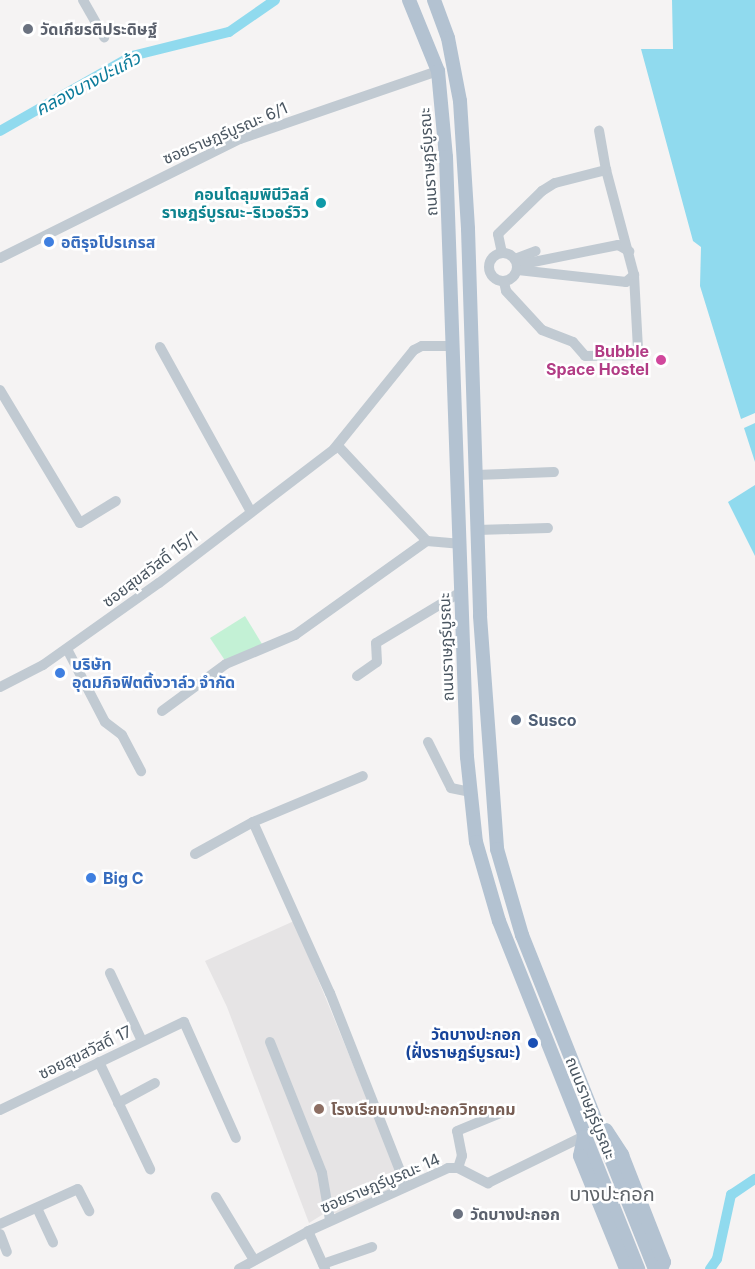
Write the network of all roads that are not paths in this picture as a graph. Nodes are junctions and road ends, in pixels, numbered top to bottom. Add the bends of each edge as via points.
1 (83, 0) edge
2 (409, 0) edge
3 (434, 0) edge
4 (104, 37) dead end
5 (456, 69) junction
6 (438, 71) junction
7 (599, 131) dead end
8 (606, 170) junction
9 (465, 179) junction
10 (447, 180) junction
11 (536, 251) dead end
12 (628, 251) junction
13 (502, 253) junction
14 (0, 258) edge
15 (516, 268) junction
16 (634, 275) junction
17 (541, 280) dead end
18 (504, 282) junction
19 (453, 346) junction
20 (160, 347) dead end
21 (0, 390) edge
22 (338, 446) junction
23 (554, 472) dead end
24 (476, 475) junction
25 (116, 501) dead end
26 (251, 512) junction
27 (548, 528) dead end
28 (477, 530) junction
29 (427, 541) junction
30 (459, 544) junction
31 (461, 592) junction
32 (67, 649) junction
33 (357, 676) dead end
34 (0, 687) edge
35 (162, 711) dead end
36 (428, 742) dead end
37 (141, 771) dead end
38 (363, 777) dead end
39 (470, 792) junction
40 (253, 822) junction
41 (195, 854) dead end
42 (110, 973) dead end
43 (142, 1041) junction
44 (270, 1042) dead end
45 (99, 1062) junction
46 (155, 1083) dead end
47 (588, 1101) junction
48 (118, 1102) junction
49 (0, 1110) edge
50 (505, 1111) dead end
51 (584, 1136) junction
52 (236, 1138) dead end
53 (458, 1168) junction
54 (150, 1169) dead end
55 (406, 1186) junction
56 (216, 1197) dead end
57 (37, 1208) junction
58 (89, 1211) dead end
59 (330, 1220) junction
60 (0, 1224) edge
61 (308, 1231) junction
62 (0, 1234) edge
63 (53, 1242) dead end
64 (372, 1247) dead end
65 (7, 1251) dead end
66 (254, 1260) junction
67 (324, 1266) edge
68 (239, 1269) edge
69 (626, 1269) edge
70 (638, 1269) edge
71 (655, 1269) edge
72 (662, 1269) edge

1 - 4 street
2 - 6 main road, ถนนราษฎร์บูรณะ
3 - 5 main road, ถนนราษฎร์บูรณะ
5 - 6 main road
5 - 9 main road, ถนนราษฎร์บูรณะ
6 - 10 main road, ถนนราษฎร์บูรณะ
6 - 14 street, ซอยราษฎร์บูรณะ 6/1 via 240,139
7 - 8 street
8 - 12 street
8 - 13 street via 555,183 542,191 498,234
9 - 10 main road
9 - 24 main road, ถนนราษฎร์บูรณะ
10 - 19 main road, ถนนราษฎร์บูรณะ
11 - 15 street
12 - 15 street via 618,245
12 - 16 street
13 - 15 street
13 - 18 street via 493,257 489,270 496,280
15 - 16 street via 626,282
15 - 17 street
15 - 18 street
16 - 18 street via 638,349 630,357 585,356 573,342 542,330 506,291
19 - 22 street, ซอยสุขสวัสดิ์ 15/1 via 423,346 414,350
19 - 30 main road, ถนนราษฎร์บูรณะ
20 - 26 street
21 - 25 street via 80,523
22 - 26 street, ซอยสุขสวัสดิ์ 15/1
22 - 29 street
23 - 24 street
24 - 28 main road, ถนนราษฎร์บูรณะ
26 - 32 street, ซอยสุขสวัสดิ์ 15/1
27 - 28 street
28 - 47 main road, ถนนราษฎร์บูรณะ via 489,784 496,849 522,935
29 - 30 street
29 - 35 street via 298,633 226,664
30 - 31 main road, ถนนราษฎร์บูรณะ
31 - 33 street via 376,643 377,662
31 - 39 main road, ถนนราษฎร์บูรณะ
32 - 34 street, ซอยสุขสวัสดิ์ 15/1
32 - 37 street via 105,722 122,735
36 - 39 street via 451,788
38 - 40 street
39 - 51 main road, ถนนราษฎร์บูรณะ via 476,842 495,911
40 - 41 street
40 - 55 street via 330,993
42 - 43 street via 135,1017
43 - 45 street, ซอยสุขสวัสดิ์ 17
43 - 52 street, ซอยสุขสวัสดิ์ 17 via 184,1022
44 - 59 street via 322,1173
45 - 48 street
45 - 49 street, ซอยสุขสวัสดิ์ 17
46 - 48 street
47 - 71 main road, ถนนราษฎร์บูรณะ
47 - 72 main road via 622,1155 664,1262
48 - 54 street
50 - 53 street via 457,1131 462,1156
51 - 53 street, ซอยราษฎร์บูรณะ 14 via 488,1183
51 - 69 main road via 580,1156
51 - 70 main road, ถนนราษฎร์บูรณะ
53 - 55 street, ซอยราษฎร์บูรณะ 14
55 - 59 street, ซอยราษฎร์บูรณะ 14
56 - 66 street
57 - 58 street via 78,1189
57 - 60 street
57 - 63 street
59 - 61 street, ซอยราษฎร์บูรณะ 14
61 - 66 street, ซอยราษฎร์บูรณะ 14
61 - 67 street
62 - 65 street
64 - 67 street
66 - 68 street, ซอยราษฎร์บูรณะ 14

